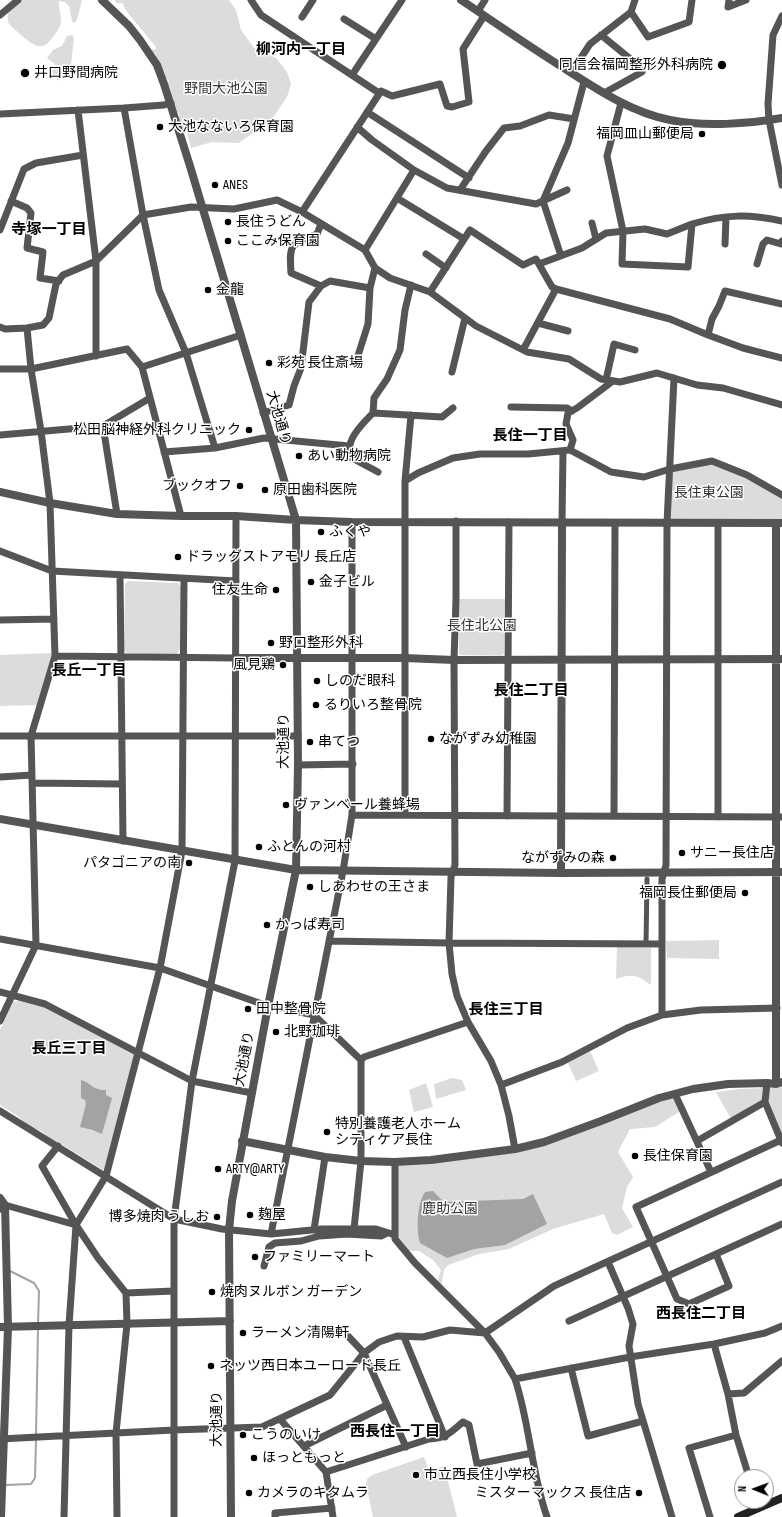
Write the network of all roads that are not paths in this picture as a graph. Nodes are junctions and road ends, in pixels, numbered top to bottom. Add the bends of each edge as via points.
1 (18, 0) edge
2 (102, 0) edge
3 (251, 0) edge
4 (313, 0) edge
5 (402, 0) edge
6 (461, 0) edge
7 (485, 0) edge
8 (635, 0) edge
9 (692, 0) edge
10 (729, 0) edge
11 (746, 0) edge
12 (631, 12) junction
13 (481, 14) junction
14 (0, 15) edge
15 (782, 16) edge
16 (302, 17) dead end
17 (344, 19) dead end
18 (601, 35) junction
19 (376, 39) junction
20 (571, 73) junction
21 (352, 75) junction
22 (584, 82) junction
23 (379, 93) junction
24 (604, 93) junction
25 (621, 102) junction
26 (171, 103) junction
27 (124, 108) junction
28 (78, 110) junction
29 (367, 112) junction
30 (0, 114) edge
31 (782, 118) edge
32 (574, 119) junction
33 (769, 120) junction
34 (357, 127) junction
35 (83, 155) junction
36 (414, 170) junction
37 (469, 178) junction
38 (782, 185) edge
39 (460, 190) junction
40 (566, 190) dead end
41 (397, 198) junction
42 (11, 201) junction
43 (543, 201) junction
44 (202, 207) junction
45 (302, 212) junction
46 (143, 215) junction
47 (726, 217) junction
48 (782, 221) edge
49 (592, 223) dead end
50 (321, 224) junction
51 (692, 224) junction
52 (0, 230) edge
53 (623, 231) junction
54 (464, 239) junction
55 (596, 239) junction
56 (782, 240) edge
57 (725, 244) dead end
58 (365, 250) junction
59 (426, 254) dead end
60 (561, 256) junction
61 (96, 261) junction
62 (539, 264) junction
63 (757, 264) dead end
64 (375, 268) junction
65 (446, 268) junction
66 (59, 281) junction
67 (411, 285) junction
68 (321, 286) junction
69 (370, 288) junction
70 (556, 289) junction
71 (430, 292) junction
72 (782, 304) edge
73 (465, 318) junction
74 (538, 322) junction
75 (0, 327) edge
76 (27, 328) junction
77 (568, 331) dead end
78 (241, 335) junction
79 (708, 335) junction
80 (522, 350) junction
81 (635, 350) dead end
82 (186, 353) junction
83 (96, 356) junction
84 (782, 358) edge
85 (356, 362) dead end
86 (142, 367) junction
87 (0, 369) edge
88 (31, 369) junction
89 (452, 372) dead end
90 (674, 378) junction
91 (610, 380) junction
92 (150, 398) junction
93 (782, 405) edge
94 (511, 407) dead end
95 (453, 408) dead end
96 (572, 410) junction
97 (263, 413) junction
98 (373, 414) junction
99 (410, 415) junction
100 (103, 426) junction
101 (41, 431) junction
102 (0, 435) edge
103 (271, 439) junction
104 (349, 446) junction
105 (216, 448) junction
106 (563, 450) junction
107 (570, 450) junction
108 (164, 452) junction
109 (670, 469) junction
110 (378, 472) dead end
111 (405, 481) junction
112 (0, 492) edge
113 (782, 495) edge
114 (50, 503) junction
115 (117, 514) junction
116 (181, 516) junction
117 (236, 516) junction
118 (296, 520) junction
119 (352, 522) junction
120 (404, 522) junction
121 (456, 522) junction
122 (509, 522) junction
123 (562, 522) junction
124 (779, 522) edge
125 (615, 523) junction
126 (667, 523) junction
127 (718, 523) junction
128 (0, 552) edge
129 (52, 570) junction
130 (120, 574) junction
131 (184, 578) junction
132 (236, 581) junction
133 (54, 619) junction
134 (0, 620) edge
135 (55, 656) junction
136 (121, 657) junction
137 (183, 657) junction
138 (236, 658) junction
139 (297, 658) junction
140 (352, 658) junction
141 (404, 658) junction
142 (508, 659) junction
143 (561, 659) junction
144 (614, 659) junction
145 (666, 659) junction
146 (718, 659) junction
147 (780, 659) edge
148 (454, 660) junction
149 (0, 736) edge
150 (31, 736) junction
151 (122, 736) junction
152 (182, 736) junction
153 (236, 736) junction
154 (298, 736) junction
155 (353, 764) junction
156 (298, 765) junction
157 (0, 777) edge
158 (32, 779) junction
159 (122, 784) junction
160 (352, 814) junction
161 (405, 814) junction
162 (456, 815) junction
163 (507, 816) junction
164 (561, 816) junction
165 (614, 816) junction
166 (718, 816) junction
167 (666, 817) junction
168 (779, 817) edge
169 (0, 819) edge
170 (34, 825) junction
171 (123, 841) junction
172 (182, 851) junction
173 (235, 861) junction
174 (296, 870) junction
175 (343, 871) junction
176 (453, 871) junction
177 (664, 872) junction
178 (779, 872) edge
179 (560, 873) junction
180 (647, 879) dead end
181 (780, 929) edge
182 (0, 939) edge
183 (329, 941) junction
184 (449, 943) junction
185 (646, 944) junction
186 (662, 944) junction
187 (36, 945) junction
188 (160, 968) junction
189 (211, 986) junction
190 (0, 992) edge
191 (12, 996) junction
192 (268, 1006) junction
193 (776, 1008) junction
194 (314, 1015) junction
195 (662, 1015) junction
196 (0, 1021) edge
197 (468, 1022) junction
198 (139, 1053) junction
199 (361, 1060) junction
200 (192, 1081) junction
201 (767, 1083) junction
202 (779, 1083) edge
203 (501, 1085) junction
204 (252, 1093) junction
205 (675, 1094) junction
206 (765, 1102) junction
207 (0, 1111) edge
208 (242, 1141) junction
209 (697, 1141) junction
210 (782, 1141) edge
211 (58, 1146) junction
212 (515, 1149) junction
213 (287, 1150) junction
214 (325, 1157) junction
215 (362, 1161) junction
216 (395, 1162) junction
217 (711, 1172) junction
218 (106, 1176) junction
219 (782, 1182) edge
220 (2, 1204) edge
221 (174, 1219) junction
222 (782, 1224) edge
223 (76, 1225) junction
224 (354, 1229) junction
225 (229, 1230) junction
226 (314, 1230) junction
227 (387, 1233) junction
228 (271, 1234) junction
229 (395, 1235) junction
230 (652, 1242) junction
231 (716, 1254) junction
232 (608, 1262) junction
233 (264, 1266) dead end
234 (667, 1276) junction
235 (174, 1291) junction
236 (126, 1293) junction
237 (623, 1296) junction
238 (569, 1321) dead end
239 (230, 1322) junction
240 (174, 1323) junction
241 (127, 1324) junction
242 (68, 1326) junction
243 (782, 1326) edge
244 (4, 1327) edge
245 (337, 1332) dead end
246 (485, 1333) junction
247 (404, 1337) junction
248 (714, 1344) junction
249 (364, 1353) junction
250 (630, 1357) junction
251 (782, 1361) edge
252 (571, 1368) junction
253 (515, 1378) junction
254 (728, 1394) junction
255 (387, 1405) junction
256 (280, 1419) junction
257 (643, 1421) junction
258 (230, 1428) junction
259 (174, 1430) junction
260 (116, 1433) junction
261 (736, 1435) junction
262 (66, 1436) junction
263 (445, 1437) junction
264 (2, 1439) edge
265 (304, 1446) junction
266 (406, 1447) junction
267 (532, 1453) junction
268 (747, 1469) edge
269 (326, 1472) junction
270 (332, 1508) junction
271 (750, 1509) edge
272 (1, 1517) edge
273 (64, 1517) edge
274 (117, 1517) edge
275 (174, 1517) edge
276 (231, 1517) edge
277 (275, 1517) edge
278 (333, 1517) edge
279 (547, 1517) edge
280 (672, 1517) edge
281 (710, 1517) edge
282 (738, 1517) edge

1 - 14 street
2 - 26 street, 大池通り via 129,26 148,50
3 - 21 street via 260,15
4 - 16 street
5 - 19 street
6 - 13 street
7 - 13 street
8 - 12 street
9 - 12 street via 689,22 648,37
10 - 11 street via 728,7
12 - 18 street
13 - 20 street
13 - 23 street via 463,49 469,102 447,106 440,84 392,96 381,91
15 - 33 street via 773,35
17 - 19 street
18 - 20 street via 590,44
18 - 24 street via 639,66 642,72
19 - 21 street
20 - 22 street
21 - 23 street
22 - 24 street
22 - 32 street
23 - 29 street
24 - 25 street
25 - 33 street via 647,113 681,122
25 - 53 street via 607,156
26 - 27 street
26 - 44 street, 大池通り
27 - 28 street
27 - 46 street
28 - 30 street
28 - 35 street
29 - 34 street
29 - 37 street
31 - 33 street
32 - 37 street via 549,115 520,126 504,128
32 - 43 street via 568,143
33 - 38 street
34 - 36 street
34 - 45 street
35 - 42 street via 36,163 24,170
35 - 61 street
36 - 39 street via 446,188
36 - 41 street
37 - 39 street
39 - 43 street via 536,204
40 - 43 street
41 - 54 street
41 - 58 street
42 - 52 street
42 - 66 street via 31,212 27,248 43,252 40,278
43 - 60 street
44 - 45 street via 234,209 277,200
44 - 46 street
44 - 78 street, 大池通り
45 - 50 street
46 - 61 street
46 - 82 street via 158,290
47 - 48 street via 741,215
47 - 51 street
47 - 57 street
49 - 55 street
50 - 58 street
50 - 68 street via 317,234 295,243 290,252 291,273
51 - 53 street via 667,234 645,229
51 - 53 street via 688,267 622,264
53 - 55 street
54 - 62 street via 470,230 524,265 536,259
54 - 65 street
55 - 60 street
56 - 63 street via 781,244 767,240 762,244
58 - 64 street
59 - 65 street
60 - 62 street
61 - 66 street via 63,275
61 - 83 street
62 - 70 street via 552,287
64 - 67 street via 390,278
64 - 69 street
65 - 71 street
66 - 76 street via 56,284 49,318 43,325
67 - 71 street
67 - 98 street via 400,350 387,379 374,398
68 - 69 street via 330,281
68 - 97 street via 309,302 301,368 289,405
69 - 85 street via 368,324
70 - 74 street
70 - 79 street via 670,319
71 - 73 street
72 - 79 street via 725,291 712,319
73 - 80 street
73 - 89 street
74 - 77 street
74 - 80 street
75 - 76 street
76 - 88 street
78 - 82 street
78 - 97 street, 大池通り
79 - 84 street via 743,348
80 - 91 street via 569,359 601,379
81 - 91 street via 614,344
82 - 86 street
82 - 105 street
83 - 86 street via 126,350
83 - 88 street
86 - 92 street
87 - 88 street
88 - 101 street
90 - 91 street via 657,373 620,382
90 - 93 street via 697,385 723,388
90 - 109 street
91 - 96 street
92 - 100 street
92 - 108 street
94 - 96 street
95 - 99 street via 442,417
96 - 107 street via 568,413 566,424 573,440
97 - 103 street, 大池通り
98 - 99 street
98 - 104 street via 359,427
99 - 111 street
100 - 101 street
100 - 115 street
101 - 102 street
101 - 114 street
103 - 104 street
103 - 105 street via 264,438
103 - 118 street, 大池通り
104 - 110 street via 351,457
105 - 108 street
106 - 107 street
106 - 111 street via 528,454 480,454 453,458
106 - 123 street
107 - 109 street via 611,472 644,477
108 - 116 street
109 - 113 street via 712,462 747,475
109 - 126 street
111 - 120 street
112 - 114 street
114 - 115 street
114 - 129 street
115 - 116 street
116 - 117 street
117 - 118 street
117 - 132 street
118 - 119 street
118 - 139 street, 大池通り
119 - 120 street
119 - 140 street
120 - 121 street
120 - 141 street
121 - 122 street
121 - 148 street
122 - 123 street
122 - 142 street
123 - 125 street
123 - 143 street
124 - 127 street
124 - 147 street
125 - 126 street
125 - 144 street
126 - 127 street
126 - 145 street
127 - 146 street
128 - 129 street
129 - 130 street
129 - 133 street
130 - 131 street
130 - 136 street
131 - 132 street
131 - 137 street
132 - 138 street
133 - 134 street
133 - 135 street
135 - 136 street
135 - 150 street
136 - 137 street
136 - 151 street
137 - 138 street
137 - 152 street
138 - 139 street
138 - 153 street
139 - 140 street
139 - 154 street, 大池通り
140 - 141 street
140 - 155 street
141 - 148 street
141 - 161 street
142 - 143 street
142 - 148 street
142 - 163 street
143 - 144 street
143 - 164 street
144 - 145 street
144 - 165 street
145 - 146 street
145 - 167 street
146 - 147 street
146 - 166 street
147 - 168 street
148 - 162 street
149 - 150 street
150 - 151 street
150 - 158 street
151 - 152 street
151 - 159 street
152 - 153 street
152 - 172 street
153 - 154 street
153 - 173 street
154 - 156 street, 大池通り
155 - 156 street
155 - 160 street
156 - 174 street, 大池通り
157 - 158 street
158 - 159 street
158 - 170 street
159 - 171 street
160 - 161 street
160 - 175 street
161 - 162 street
162 - 163 street
162 - 176 street
163 - 164 street
164 - 165 street
164 - 179 street
165 - 167 street
166 - 167 street
166 - 168 street
167 - 177 street
168 - 178 street
169 - 170 street
170 - 171 street
170 - 187 street
171 - 172 street
172 - 173 street
172 - 188 street
173 - 174 street
173 - 189 street
174 - 175 street
174 - 192 street, 大池通り
175 - 176 street
175 - 183 street
176 - 179 street
176 - 184 street
177 - 178 street
177 - 179 street
177 - 186 street
178 - 181 street
180 - 185 street
181 - 193 street
182 - 187 street
183 - 184 street
183 - 194 street
184 - 185 street
184 - 197 street via 457,996
185 - 186 street
186 - 195 street
187 - 188 street
187 - 191 street
188 - 189 street
188 - 198 street
189 - 192 street
189 - 200 street
190 - 191 street
191 - 196 street
191 - 198 street via 46,1004
192 - 194 street
192 - 204 street, 大池通り
193 - 195 street via 701,1010
193 - 202 street
194 - 199 street
194 - 213 street
195 - 203 street via 628,1028 562,1062
197 - 199 street
197 - 203 street via 491,1061
198 - 200 street
198 - 218 street
199 - 215 street
200 - 204 street
200 - 221 street
201 - 202 street
201 - 205 street via 728,1084
201 - 206 street
203 - 212 street
204 - 208 street, 大池通り
205 - 209 street
205 - 212 street via 544,1142
206 - 209 street
206 - 210 street
207 - 211 street
208 - 213 street
208 - 225 street, 大池通り
209 - 217 street
210 - 217 street
211 - 218 street
211 - 223 street via 42,1166
212 - 216 street
213 - 214 street
213 - 228 street
214 - 215 street
214 - 226 street
215 - 216 street
215 - 224 street
216 - 229 street
217 - 230 street via 636,1207
218 - 221 street
218 - 223 street
219 - 230 street
220 - 223 street
220 - 244 street
221 - 225 street
221 - 235 street
222 - 231 street
223 - 236 street
223 - 242 street
224 - 226 street
224 - 227 street via 376,1229
225 - 228 street
225 - 239 street, 大池通り
226 - 228 street
227 - 229 street
227 - 233 street via 382,1236 319,1236 301,1241 275,1243 269,1247
229 - 246 street via 415,1263
230 - 232 street
230 - 234 street
231 - 234 street
231 - 234 street via 729,1286 689,1304 677,1299
232 - 237 street
232 - 246 street via 554,1286
234 - 237 street
235 - 236 street
235 - 240 street
236 - 241 street
237 - 238 street
237 - 250 street via 633,1324
239 - 240 street
239 - 258 street, 大池通り
240 - 241 street
240 - 259 street
241 - 242 street
241 - 260 street
242 - 244 street
242 - 262 street
243 - 248 street via 765,1333
244 - 264 street
245 - 249 street via 347,1335
246 - 247 street via 450,1330 423,1338
246 - 253 street
247 - 249 street via 397,1336 379,1342
247 - 263 street
248 - 250 street
248 - 254 street
249 - 255 street
249 - 256 street via 330,1395
250 - 252 street
250 - 257 street
251 - 254 street via 744,1393
252 - 253 street
252 - 257 street via 588,1436
253 - 267 street
254 - 261 street
255 - 265 street
255 - 266 street
256 - 258 street via 262,1427
256 - 265 street
257 - 280 street
258 - 259 street
258 - 276 street, 大池通り
259 - 260 street
259 - 275 street
260 - 262 street
260 - 274 street
261 - 268 street
261 - 281 street via 689,1448
262 - 264 street
262 - 273 street
263 - 266 street via 429,1439
263 - 267 street via 463,1422 469,1425 477,1464
264 - 272 street
265 - 269 street
266 - 269 street
267 - 279 street via 540,1499
269 - 270 street
270 - 277 street via 275,1513
270 - 278 street
271 - 282 main road

